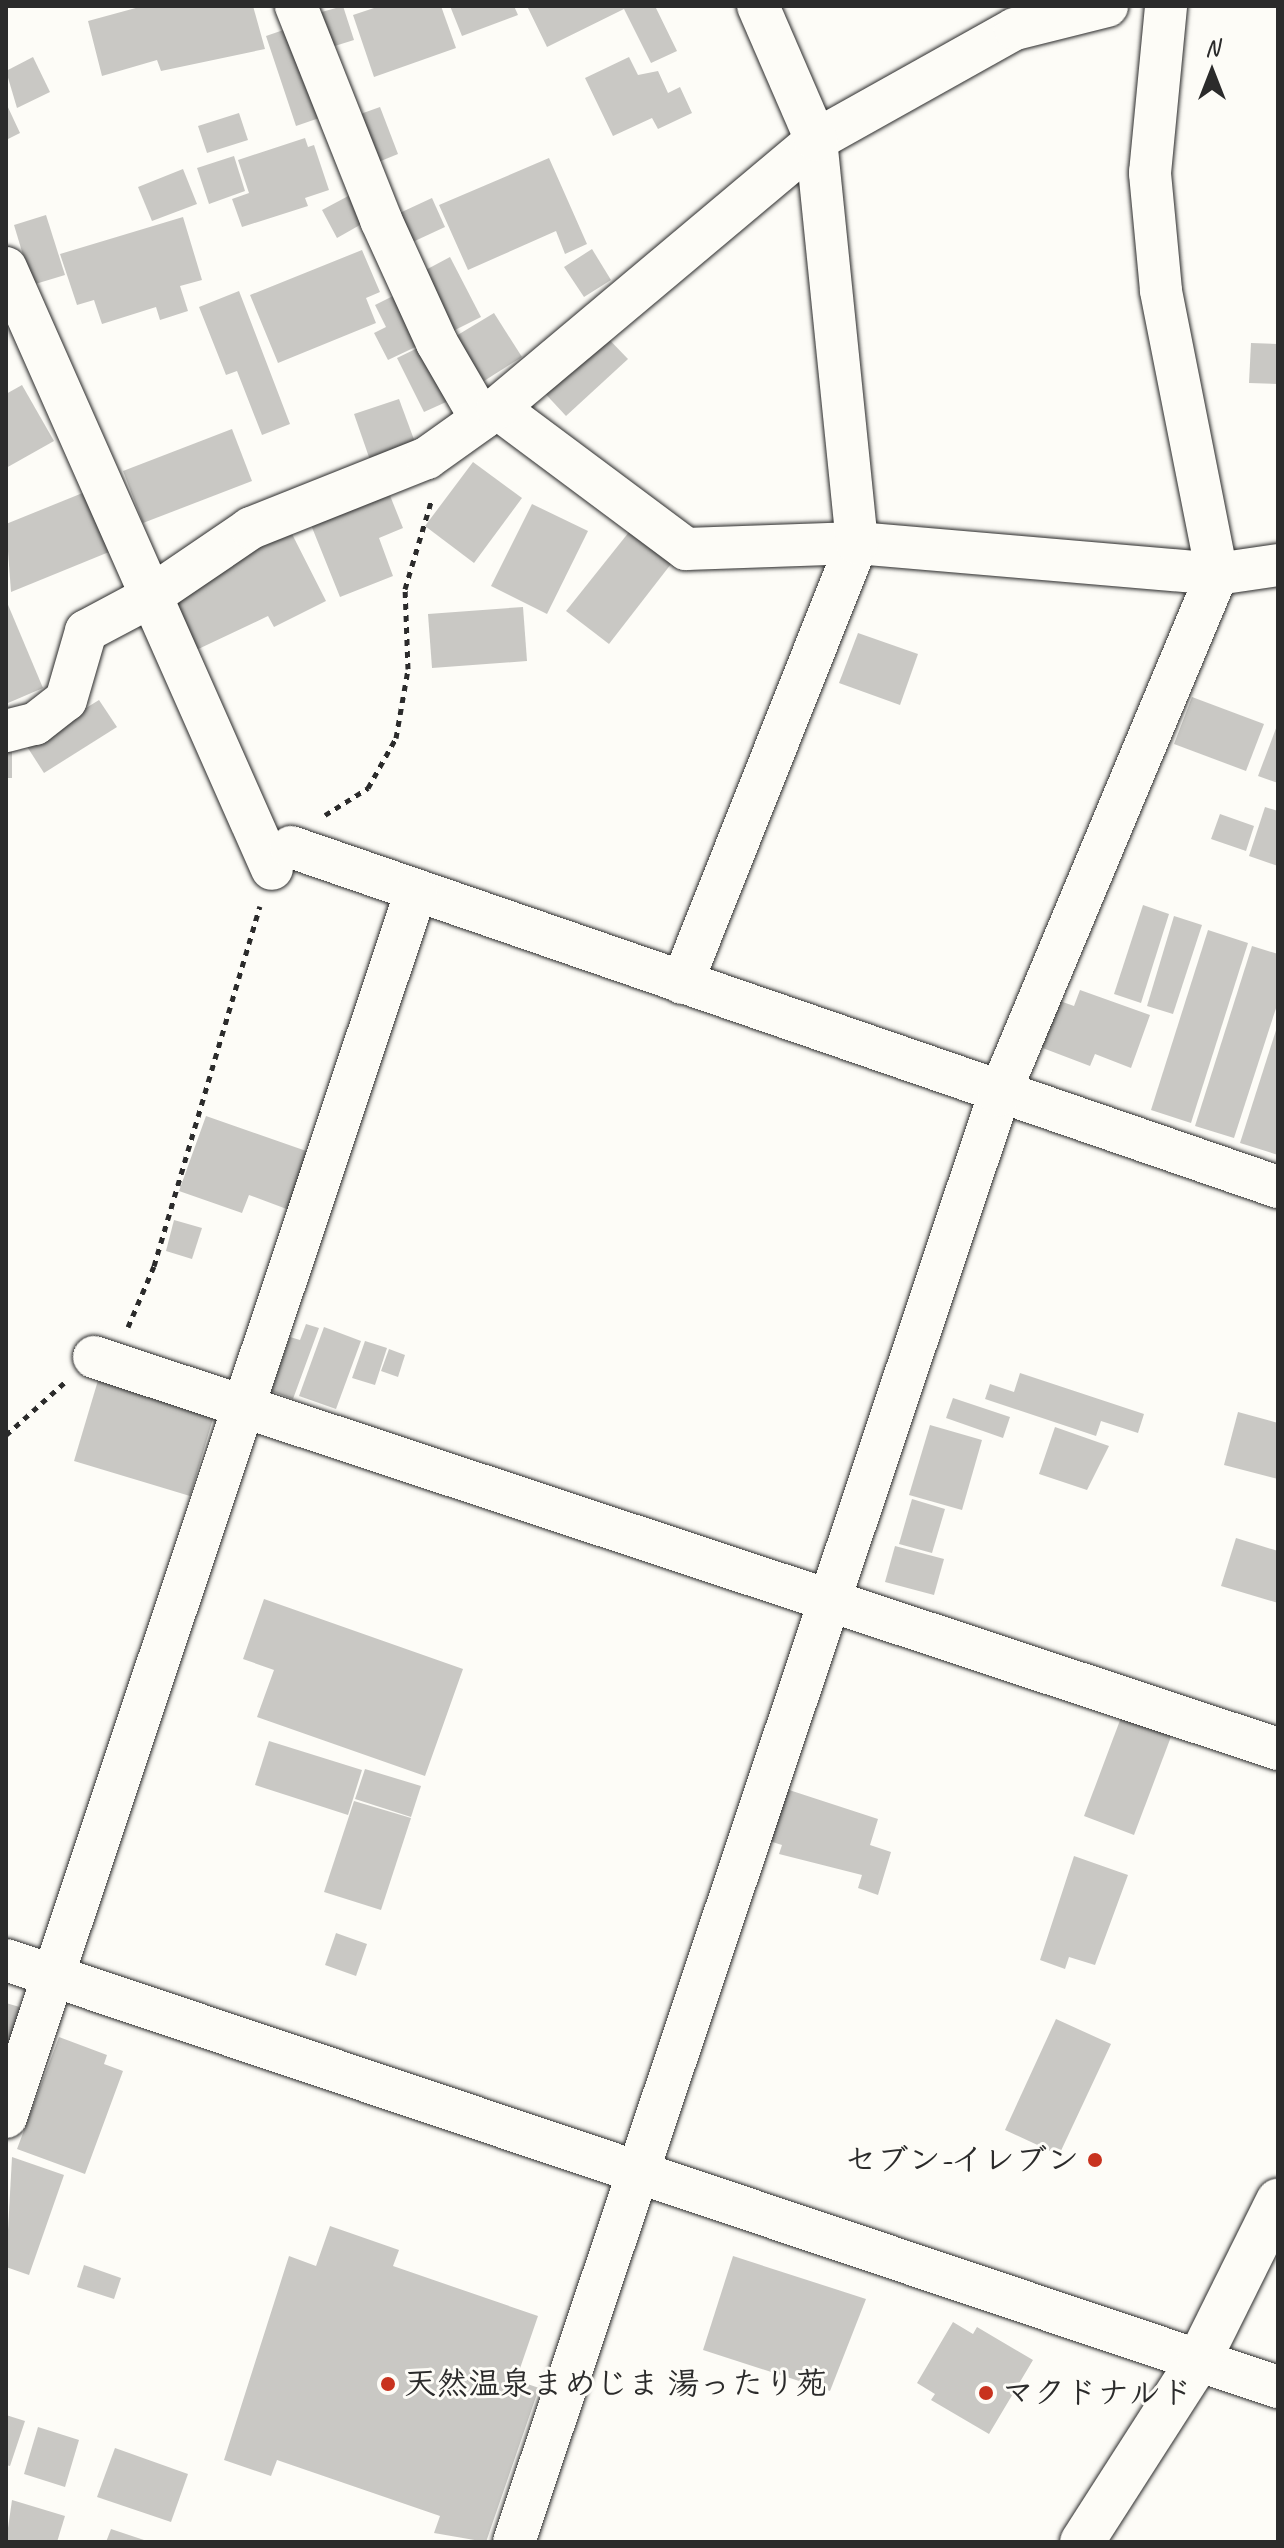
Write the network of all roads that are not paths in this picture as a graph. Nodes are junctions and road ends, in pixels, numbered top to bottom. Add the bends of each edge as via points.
1 (296, 6) edge
2 (758, 6) edge
3 (1107, 6) edge
4 (1166, 6) edge
5 (816, 140) junction
6 (6, 268) edge
7 (489, 414) junction
8 (857, 543) junction
9 (1278, 565) edge
10 (1217, 574) junction
11 (148, 598) junction
12 (6, 731) edge
13 (416, 891) junction
14 (682, 983) junction
15 (999, 1095) junction
16 (1278, 1187) edge
17 (94, 1357) road end
18 (239, 1404) junction
19 (825, 1599) junction
20 (1278, 1749) edge
21 (6, 1960) edge
22 (54, 1976) junction
23 (6, 2117) edge
24 (639, 2176) junction
25 (1278, 2201) edge
26 (1199, 2360) junction
27 (1278, 2387) edge
28 (514, 2542) edge
29 (1082, 2542) edge

1 - 7 street via 381,220 437,343
2 - 5 street
3 - 5 street via 1015,29
4 - 10 street via 1150,173 1161,290
5 - 7 street
5 - 8 street
6 - 11 street
7 - 8 street via 686,549
7 - 11 street via 427,458 251,528
8 - 10 street
8 - 14 street
9 - 10 street
10 - 15 street
11 - 12 street via 86,631 66,700 35,724
11 - 13 street via 281,858
13 - 14 street
13 - 18 street
14 - 15 street
15 - 16 street
15 - 19 street
17 - 18 street
18 - 19 street
18 - 22 street
19 - 20 street
19 - 24 street
21 - 22 street
22 - 23 street
22 - 24 street
24 - 26 street
24 - 28 street
25 - 26 main road
26 - 27 street
26 - 29 main road

